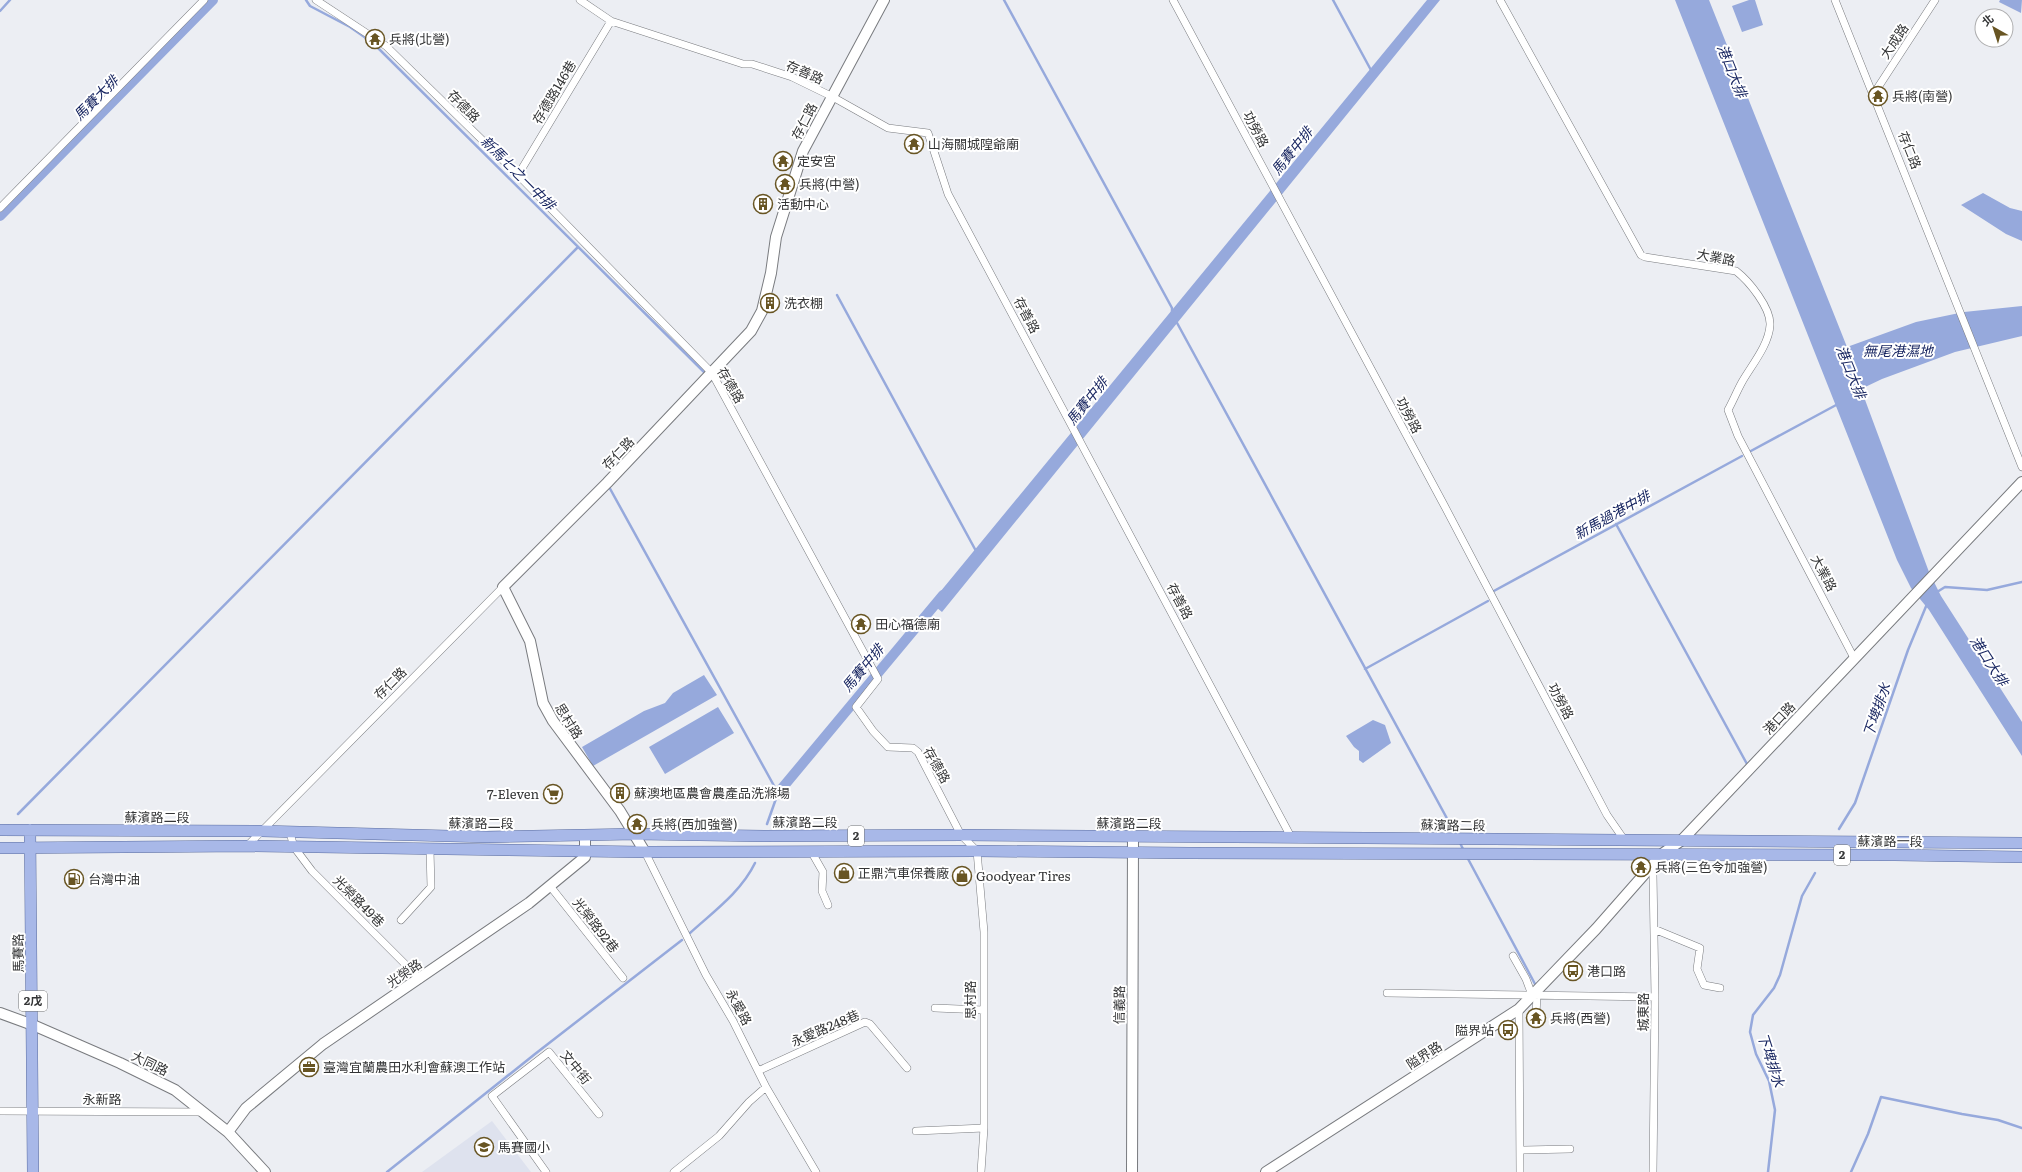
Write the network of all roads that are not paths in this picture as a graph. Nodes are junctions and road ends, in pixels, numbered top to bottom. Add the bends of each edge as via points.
1 (204, 0) edge
2 (316, 0) edge
3 (580, 0) edge
4 (884, 0) edge
5 (1173, 0) edge
6 (1500, 0) edge
7 (1835, 0) edge
8 (1935, 0) edge
9 (611, 21) junction
10 (1873, 94) junction
11 (831, 96) junction
12 (518, 175) junction
13 (0, 208) edge
14 (712, 373) junction
15 (2022, 467) edge
16 (2022, 482) edge
17 (503, 588) junction
18 (1854, 658) junction
19 (0, 830) edge
20 (30, 830) junction
21 (262, 831) junction
22 (290, 833) junction
23 (635, 834) junction
24 (961, 835) junction
25 (585, 836) junction
26 (1133, 837) junction
27 (1291, 837) junction
28 (488, 838) junction
29 (1682, 840) junction
30 (1625, 841) junction
31 (1894, 842) junction
32 (2022, 843) edge
33 (247, 846) junction
34 (294, 847) junction
35 (0, 848) edge
36 (30, 848) junction
37 (430, 850) junction
38 (488, 850) junction
39 (586, 851) junction
40 (811, 851) junction
41 (977, 851) junction
42 (645, 852) junction
43 (1133, 853) junction
44 (1662, 854) junction
45 (1895, 855) junction
46 (2022, 857) edge
47 (550, 886) junction
48 (828, 905) dead end
49 (401, 920) dead end
50 (1654, 929) junction
51 (1513, 956) dead end
52 (623, 978) dead end
53 (420, 979) junction
54 (1720, 988) dead end
55 (1387, 993) dead end
56 (1534, 995) junction
57 (1655, 997) junction
58 (935, 1008) dead end
59 (1519, 1009) junction
60 (983, 1010) junction
61 (0, 1013) edge
62 (1536, 1015) dead end
63 (33, 1025) junction
64 (907, 1068) dead end
65 (758, 1071) junction
66 (766, 1087) junction
67 (0, 1111) edge
68 (33, 1111) junction
69 (204, 1112) junction
70 (599, 1114) dead end
71 (984, 1128) junction
72 (916, 1131) dead end
73 (228, 1132) junction
74 (1520, 1150) junction
75 (1570, 1150) dead end
76 (34, 1172) edge
77 (265, 1172) edge
78 (546, 1172) edge
79 (674, 1172) edge
80 (816, 1172) edge
81 (981, 1172) edge
82 (1132, 1172) edge
83 (1266, 1172) edge
84 (1520, 1172) edge
85 (1653, 1172) edge

1 - 13 street
2 - 12 street, 存德路 via 386,46
3 - 9 street, 存善路
4 - 11 street, 存仁路
5 - 30 street, 功勞路 via 1607,815
6 - 18 street, 大業路 via 1641,255 1736,272 1754,289 1769,315 1770,325 1756,362 1742,382 1728,410 1738,436
7 - 10 street, 存仁路
8 - 10 street, 大成路
9 - 11 street, 存善路 via 742,64 752,64 792,77
9 - 12 street, 存德路146巷
10 - 15 street, 存仁路 via 1973,344 1999,400
11 - 14 street, 存仁路 via 802,151 776,237 762,311 751,331
11 - 27 street, 存善路 via 888,128 928,133 948,194
12 - 14 street, 存德路
14 - 17 street, 存仁路
14 - 24 street, 存德路 via 878,679 856,707 888,747 913,748 918,752
16 - 18 street, 港口路
17 - 21 street, 存仁路
17 - 23 street, 思村路 via 530,641 543,703 552,721
18 - 29 street, 港口路
19 - 20 main road, 蘇濱路二段 / 2
20 - 21 main road, 蘇濱路二段 / 2
20 - 36 main road, 馬賽路 / 2戊
21 - 22 main road, 蘇濱路二段 / 2
21 - 33 street, 存仁路
22 - 28 main road, 蘇濱路二段 / 2
22 - 34 street, 光榮路49巷
23 - 24 main road, 蘇濱路二段 / 2
23 - 25 main road, 蘇濱路二段 / 2
23 - 42 street, 思村路
24 - 26 main road, 蘇濱路二段 / 2
24 - 41 street
25 - 28 main road, 蘇濱路二段 / 2
25 - 39 street
26 - 27 main road, 蘇濱路二段 / 2
26 - 43 street, 信義路
27 - 30 main road, 蘇濱路二段 / 2
28 - 38 main road
29 - 30 main road, 蘇濱路二段 / 2
29 - 31 main road, 蘇濱路一段 / 2
29 - 44 street, 港口路
31 - 32 main road, 蘇濱路一段 / 2
31 - 45 main road
33 - 34 main road, 蘇濱路二段 / 2
33 - 36 main road, 蘇濱路二段 / 2
34 - 37 main road, 蘇濱路二段 / 2
34 - 53 street, 光榮路49巷 via 312,871
35 - 36 main road, 蘇濱路二段 / 2
36 - 63 main road, 馬賽路 / 2戊
37 - 38 main road, 蘇濱路二段 / 2
37 - 49 street via 431,887
38 - 39 main road, 蘇濱路二段 / 2
39 - 42 main road, 蘇濱路二段 / 2
39 - 47 street, 光榮路 via 585,857
40 - 41 main road, 蘇濱路二段 / 2
40 - 42 main road, 蘇濱路二段 / 2
40 - 48 street via 822,872 822,892
41 - 43 main road, 蘇濱路二段 / 2
41 - 60 street, 思村路 via 984,932
42 - 65 street, 永愛路 via 706,975
43 - 44 main road, 蘇濱路二段 / 2
43 - 82 street, 信義路
44 - 45 main road, 蘇濱路一段 / 2
44 - 50 street, 城東路 via 1653,874
44 - 56 street, 港口路
45 - 46 main road, 蘇濱路一段 / 2
47 - 52 street, 光榮路92巷
47 - 53 street, 光榮路 via 530,903
50 - 54 street via 1700,948 1697,969 1704,985
50 - 57 street, 城東路
51 - 56 street
53 - 73 street, 光榮路 via 303,1059 246,1108
55 - 56 street
56 - 57 street
56 - 59 street, 隘界路
56 - 62 street
57 - 85 street, 城東路
58 - 60 street
59 - 74 street
59 - 83 street, 隘界路
60 - 71 street, 思村路
61 - 63 street, 大同路
63 - 68 main road, 馬賽路 / 2戊
63 - 69 street, 大同路 via 152,1078 175,1090
64 - 65 street, 永愛路248巷 via 870,1024 865,1022
65 - 66 street, 永愛路
66 - 79 street via 719,1136
66 - 80 street, 永愛路
67 - 68 street, 永新路
68 - 69 street, 永新路
68 - 76 main road, 馬賽路 / 2戊
69 - 73 street, 大同路
70 - 78 street, 文中街 via 549,1052 492,1096
71 - 72 street
71 - 81 street, 思村路
73 - 77 street, 大同路
74 - 75 street
74 - 84 street

